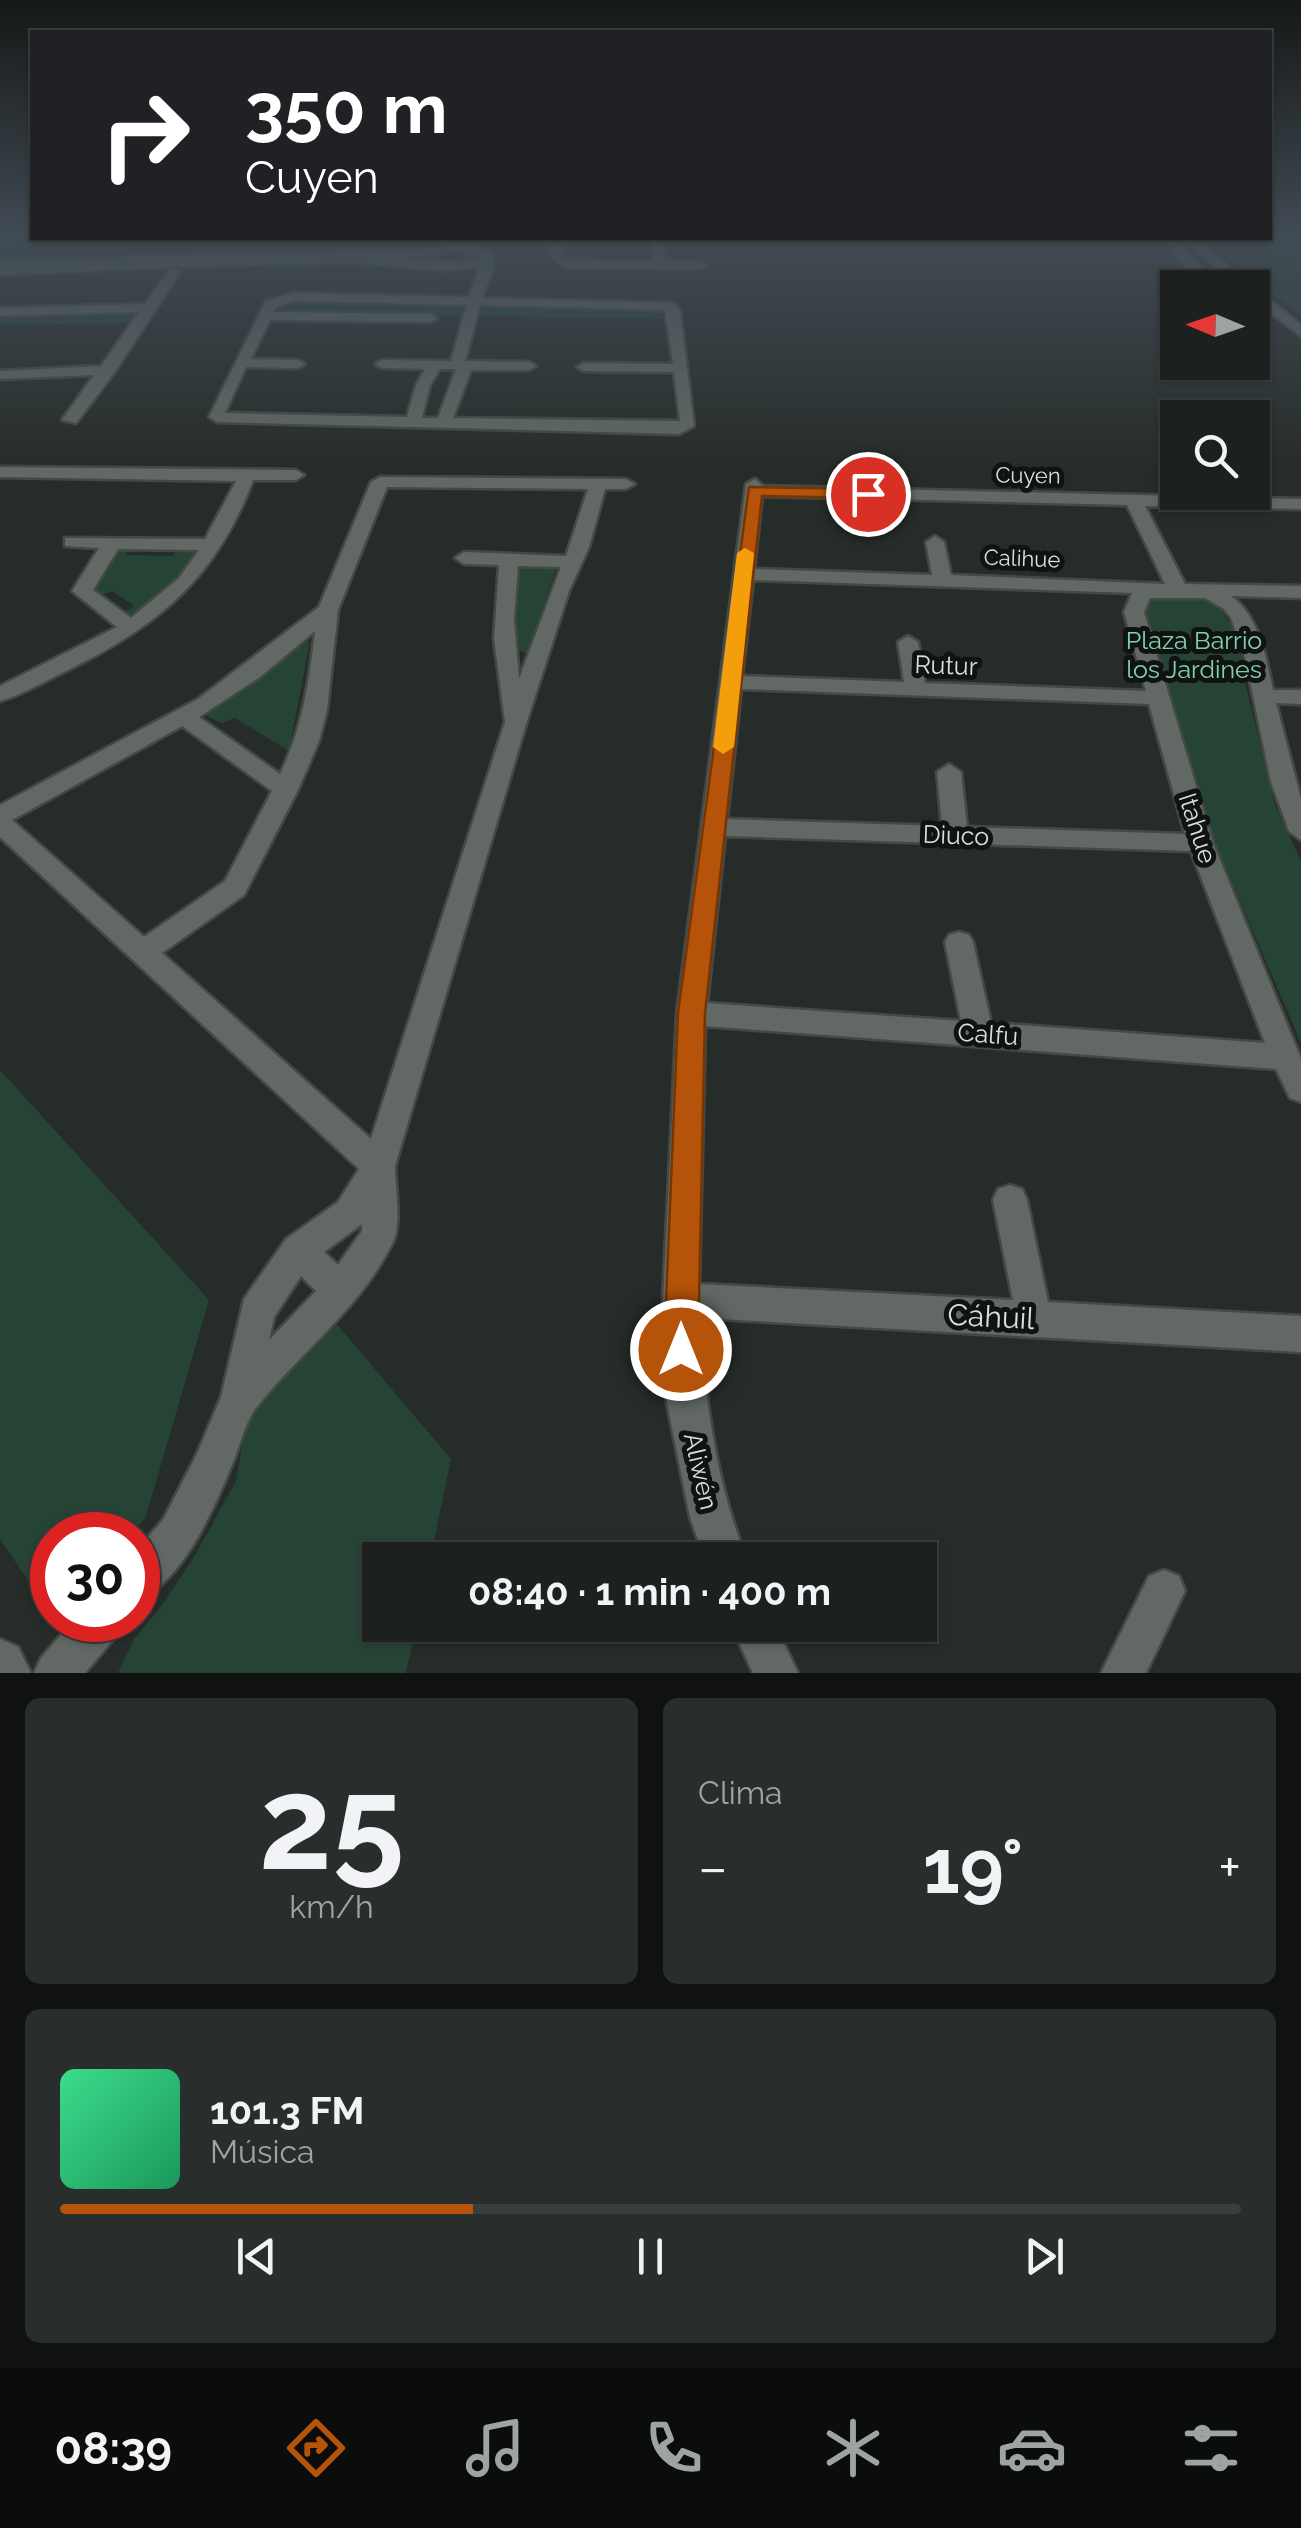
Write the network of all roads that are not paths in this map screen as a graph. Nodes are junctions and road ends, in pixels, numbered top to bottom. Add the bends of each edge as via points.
1 (146, 314) edge
2 (474, 314) edge
3 (673, 314) edge
4 (1279, 314) edge
5 (264, 316) joint
6 (473, 318) junction
7 (491, 318) dead end
8 (564, 320) dead end
9 (674, 322) junction
10 (1270, 322) edge
11 (139, 326) junction
12 (0, 327) edge
13 (1301, 332) edge
14 (1301, 344) edge
15 (241, 363) junction
16 (298, 364) dead end
17 (382, 364) dead end
18 (436, 365) junction
19 (461, 365) junction
20 (529, 366) dead end
21 (584, 367) dead end
22 (680, 368) junction
23 (109, 370) junction
24 (0, 375) edge
25 (70, 420) dead end
26 (413, 423) junction
27 (442, 424) junction
28 (0, 472) edge
29 (296, 475) dead end
30 (244, 477) junction
31 (598, 484) junction
32 (626, 484) dead end
33 (754, 487) joint
34 (1133, 500) junction
35 (1301, 504) edge
36 (72, 542) dead end
37 (936, 542) dead end
38 (112, 543) junction
39 (209, 546) junction
40 (464, 558) dead end
41 (510, 560) junction
42 (574, 562) junction
43 (742, 574) junction
44 (943, 581) junction
45 (1177, 588) junction
46 (1301, 592) edge
47 (328, 610) junction
48 (130, 627) junction
49 (908, 642) dead end
50 (732, 682) junction
51 (916, 691) junction
52 (0, 694) edge
53 (1261, 696) junction
54 (1301, 697) edge
55 (1158, 698) junction
56 (184, 717) junction
57 (515, 724) junction
58 (949, 772) dead end
59 (286, 790) junction
60 (0, 819) edge
61 (712, 827) junction
62 (1301, 831) edge
63 (956, 836) junction
64 (1200, 843) junction
65 (959, 942) dead end
66 (143, 952) junction
67 (692, 1013) junction
68 (978, 1033) junction
69 (1285, 1057) junction
70 (1301, 1089) edge
71 (379, 1166) junction
72 (1010, 1200) dead end
73 (298, 1250) junction
74 (340, 1291) junction
75 (681, 1300) junction
76 (1034, 1320) junction
77 (1301, 1334) edge
78 (240, 1398) junction
79 (720, 1542) edge
80 (160, 1554) edge
81 (1164, 1591) dead end
82 (83, 1642) edge
83 (760, 1642) edge
84 (0, 1665) edge
85 (6, 1673) edge
86 (56, 1673) edge
87 (776, 1673) edge
88 (1123, 1673) edge

1 - 11 street
2 - 6 street
3 - 9 street
4 - 13 street
5 - 6 street
5 - 15 street
6 - 7 street
6 - 19 street
8 - 9 street
9 - 22 street
10 - 14 street
11 - 12 street
11 - 23 street
15 - 16 street
15 - 26 street via 216,413 223,419
17 - 18 street
18 - 19 street
18 - 26 street
19 - 20 street
19 - 27 street via 453,407
21 - 22 street
22 - 27 street via 688,417 680,429
23 - 24 street
23 - 25 street
26 - 27 street
28 - 30 street
29 - 30 street
30 - 39 street
31 - 32 street
31 - 42 street
31 - 47 street via 380,482
33 - 34 street, Cuyen
33 - 43 street, Aliwén
34 - 35 street, Cuyen
34 - 45 street
36 - 38 street
37 - 44 street
38 - 39 street
38 - 48 street via 82,591
39 - 48 street via 186,583
40 - 41 street
41 - 42 street
41 - 57 street via 503,624
42 - 57 street
43 - 44 street, Calihue
43 - 50 street, Aliwén
44 - 45 street, Calihue
45 - 46 street, Calihue
45 - 53 street via 1232,605 1251,642
45 - 55 street, Itahue via 1142,593 1135,602
47 - 56 street
47 - 59 street via 316,710
48 - 52 street
49 - 51 street
50 - 51 street, Rutur
50 - 61 street, Aliwén
51 - 55 street, Rutur
53 - 54 street
53 - 62 street
55 - 64 street, Itahue
56 - 59 street
56 - 60 street
57 - 71 street
58 - 63 street
59 - 66 street via 236,888
60 - 66 street
61 - 63 street, Diuco
61 - 67 street, Aliwén
63 - 64 street, Diuco
64 - 69 street, Itahue
65 - 68 street
66 - 71 street
67 - 68 street, Calfu
67 - 75 street, Aliwén
68 - 69 street, Calfu
69 - 70 street, Itahue
71 - 73 street via 350,1213
71 - 74 street via 379,1235
72 - 76 street
73 - 74 street
73 - 78 street via 257,1310
74 - 78 street
75 - 76 street, Cáhuil
75 - 79 street, Aliwén via 686,1403
76 - 77 street, Cáhuil
78 - 80 street via 211,1468
81 - 88 street
82 - 86 street
83 - 87 street
84 - 85 street

